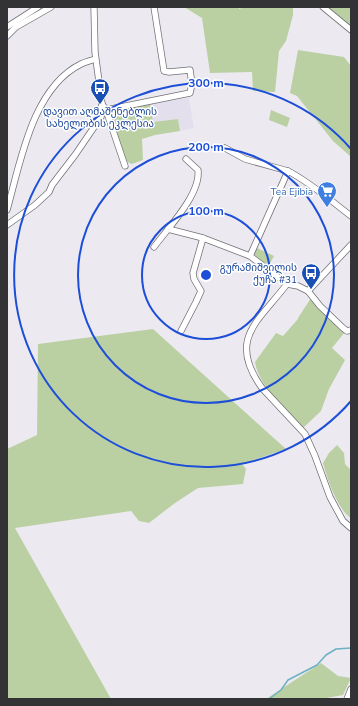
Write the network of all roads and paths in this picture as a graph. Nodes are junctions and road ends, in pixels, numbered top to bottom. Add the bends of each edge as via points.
1 (38, 7) edge
2 (50, 7) edge
3 (94, 7) edge
4 (154, 7) edge
5 (323, 7) edge
6 (7, 27) edge
7 (351, 30) edge
8 (7, 36) edge
9 (95, 59) junction
10 (102, 104) junction
11 (106, 110) junction
12 (225, 148) dead end
13 (186, 159) dead end
14 (125, 166) dead end
15 (288, 171) junction
16 (7, 210) edge
17 (351, 216) edge
18 (7, 225) edge
19 (168, 229) junction
20 (203, 238) junction
21 (351, 244) edge
22 (154, 247) dead end
23 (250, 256) junction
24 (287, 284) junction
25 (308, 291) junction
26 (350, 330) edge
27 (181, 331) dead end
28 (351, 528) edge
29 (351, 689) edge
30 (347, 699) edge

1 - 6 street
2 - 8 street via 16,27
3 - 9 street
4 - 11 street via 164,71 190,70 190,93
5 - 7 street
9 - 10 street
9 - 16 street via 80,64 63,77 51,90 39,110 27,139
10 - 11 street
10 - 18 street via 101,117 49,192
11 - 14 street
12 - 15 street via 244,159
13 - 19 street via 198,170 198,180 187,203
15 - 17 street via 325,194
15 - 23 street
19 - 20 street
19 - 22 street
20 - 23 street
20 - 27 street via 193,273 201,291
21 - 25 street
23 - 24 street
24 - 25 street
24 - 28 street via 251,330 246,347 247,360 262,388 305,434 330,497 343,521
25 - 26 street via 335,321 345,330
29 - 30 street

